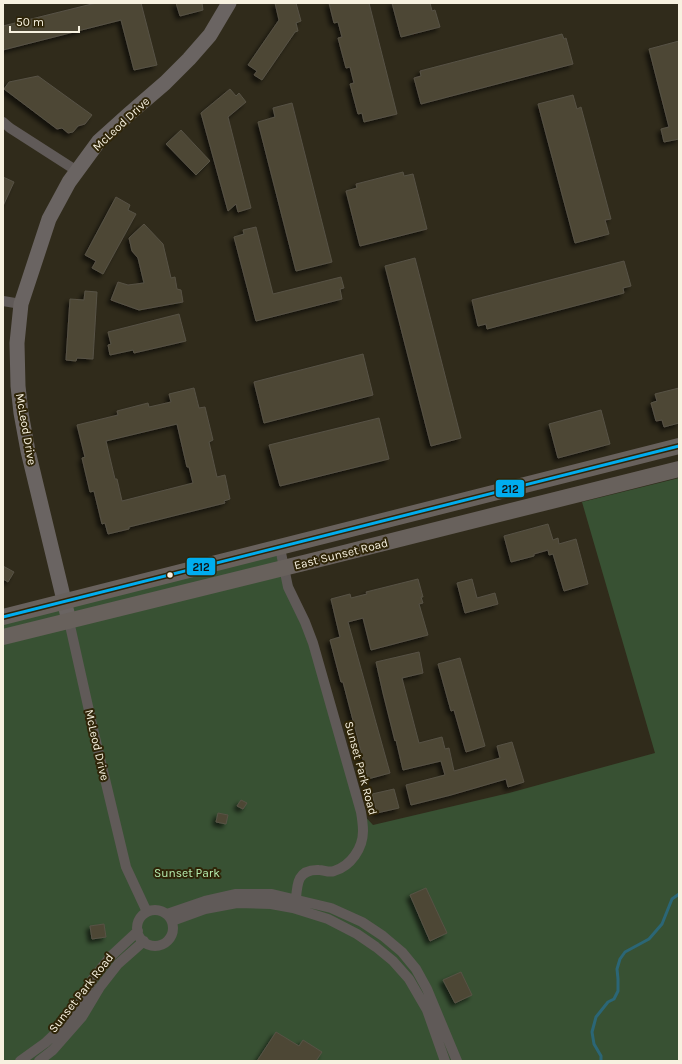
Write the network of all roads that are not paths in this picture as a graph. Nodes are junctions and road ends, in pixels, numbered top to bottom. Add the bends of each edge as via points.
1 (229, 3) edge
2 (3, 122) edge
3 (77, 171) junction
4 (3, 301) edge
5 (21, 304) junction
6 (679, 446) edge
7 (631, 459) junction
8 (679, 469) edge
9 (636, 480) junction
10 (280, 548) junction
11 (284, 568) junction
12 (65, 602) junction
13 (3, 617) edge
14 (69, 621) junction
15 (3, 637) edge
16 (294, 904) junction
17 (147, 912) junction
18 (169, 918) junction
19 (138, 931) junction
20 (144, 941) junction
21 (20, 1061) edge
22 (39, 1061) edge
23 (445, 1061) edge
24 (457, 1061) edge

1 - 3 street, McLeod Drive via 210,35 189,60 99,141
2 - 3 street
3 - 5 street, McLeod Drive via 49,220
4 - 5 street
5 - 12 street, McLeod Drive via 17,343 21,413
6 - 7 main road, East Sunset Road
7 - 9 main road
7 - 10 main road, East Sunset Road
8 - 9 main road, East Sunset Road
9 - 11 main road, East Sunset Road
10 - 11 street, Sunset Park Road
10 - 12 main road, East Sunset Road
11 - 14 main road, East Sunset Road
11 - 16 street, Sunset Park Road via 288,587 313,644 361,812 363,831 360,849 348,864 333,872 311,870 304,874 298,882
12 - 13 main road, East Sunset Road
12 - 14 street, McLeod Drive
14 - 15 main road, East Sunset Road
14 - 17 street, McLeod Drive via 126,867
16 - 18 street via 237,903
16 - 23 street via 357,934 393,961 409,979 427,1010
16 - 24 street via 331,908 362,922 402,952 416,969 427,989
17 - 18 street via 159,910
17 - 19 street, Sunset Park Road via 139,920
18 - 20 street via 173,927 166,942 155,945
19 - 20 street
19 - 21 street, Sunset Park Road via 110,957 92,980 65,1024
20 - 22 street, Sunset Park Road via 118,964 82,1017

